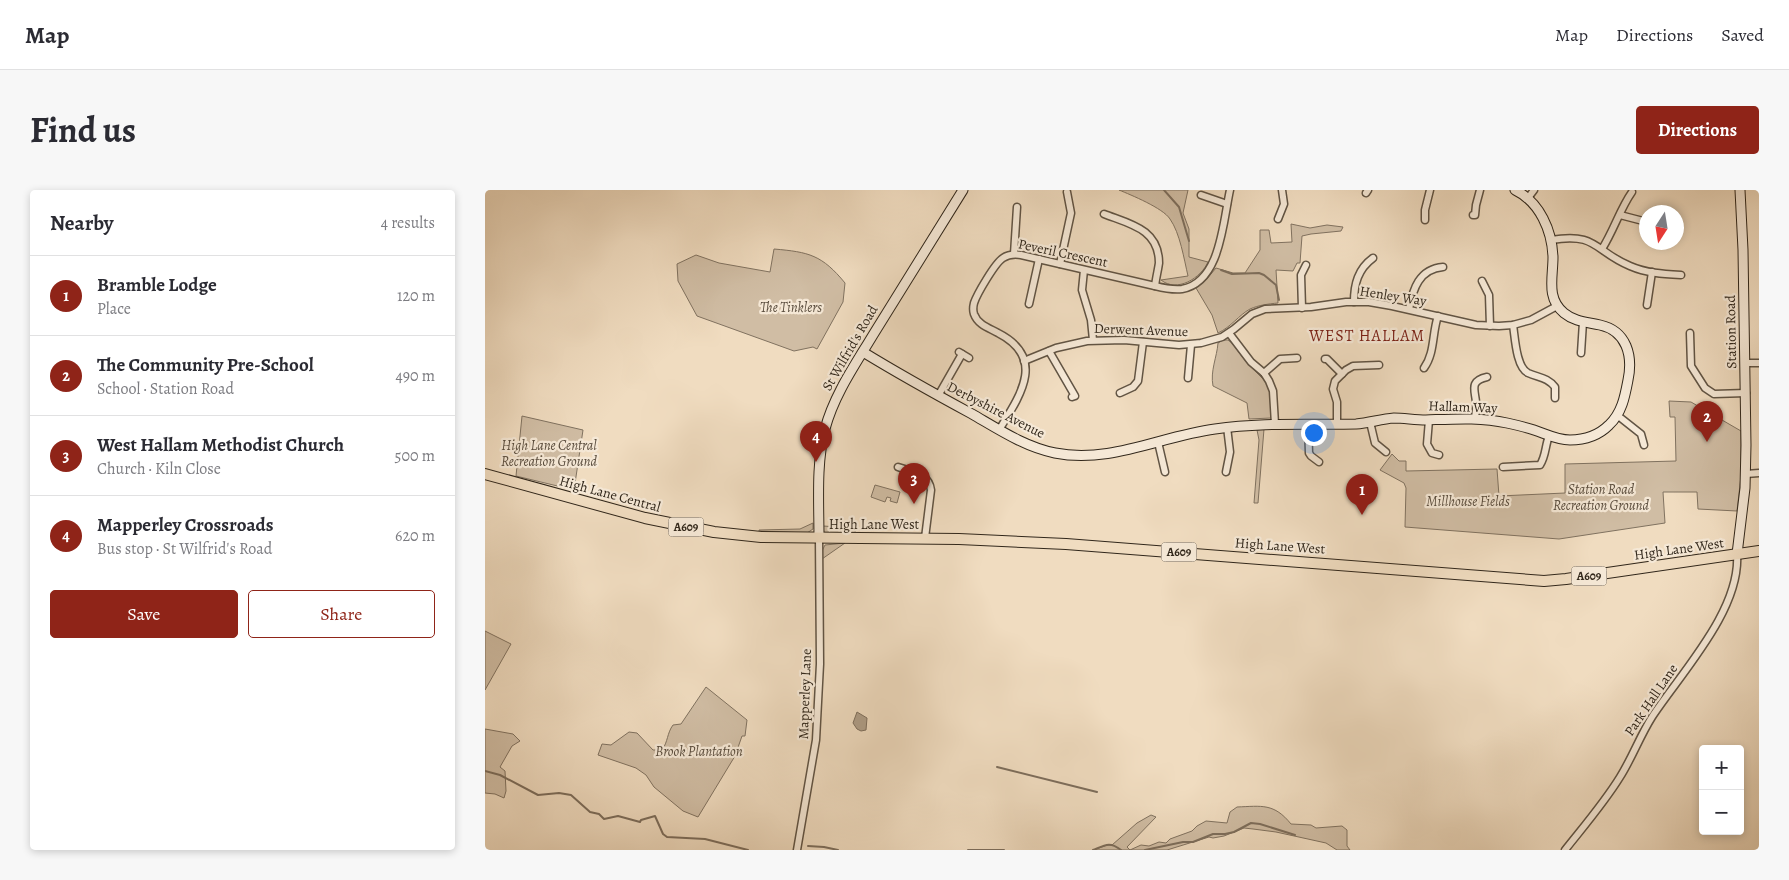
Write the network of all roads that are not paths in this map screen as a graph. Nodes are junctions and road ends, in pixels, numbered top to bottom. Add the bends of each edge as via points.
1 (963, 190) edge
2 (1230, 190) edge
3 (1282, 190) edge
4 (1429, 190) edge
5 (1480, 190) edge
6 (1515, 190) edge
7 (1534, 190) edge
8 (1740, 190) edge
9 (1067, 192) dead end
10 (1632, 192) dead end
11 (1201, 194) edge
12 (1528, 198) junction
13 (1227, 204) junction
14 (1017, 207) dead end
15 (1105, 214) dead end
16 (1473, 215) dead end
17 (1620, 215) junction
18 (1279, 219) dead end
19 (1425, 220) dead end
20 (1639, 220) edge
21 (1551, 240) junction
22 (1602, 249) junction
23 (1014, 254) junction
24 (1039, 259) junction
25 (1369, 259) dead end
26 (1059, 264) junction
27 (1440, 266) dead end
28 (1303, 267) dead end
29 (1085, 270) junction
30 (1652, 272) junction
31 (1681, 275) dead end
32 (1485, 283) dead end
33 (1155, 286) junction
34 (1354, 302) junction
35 (1029, 304) dead end
36 (1647, 305) dead end
37 (1557, 306) junction
38 (1302, 308) junction
39 (1409, 309) junction
40 (1438, 316) junction
41 (1583, 322) junction
42 (1513, 325) junction
43 (1489, 326) junction
44 (1229, 333) junction
45 (1690, 333) dead end
46 (1093, 340) junction
47 (1143, 342) junction
48 (1191, 345) junction
49 (1049, 351) junction
50 (863, 352) junction
51 (1581, 353) dead end
52 (969, 358) dead end
53 (1297, 358) dead end
54 (1325, 359) dead end
55 (1024, 361) junction
56 (1745, 363) junction
57 (1759, 363) edge
58 (1379, 365) dead end
59 (1427, 366) dead end
60 (1263, 373) junction
61 (1342, 374) junction
62 (1707, 374) dead end
63 (1698, 377) junction
64 (1188, 378) dead end
65 (1487, 378) dead end
66 (1120, 392) dead end
67 (1746, 393) junction
68 (938, 396) junction
69 (1072, 397) dead end
70 (1555, 398) dead end
71 (1617, 415) junction
72 (1475, 419) junction
73 (1429, 420) junction
74 (1370, 422) junction
75 (1275, 424) junction
76 (1308, 424) junction
77 (1337, 424) junction
78 (1227, 427) junction
79 (999, 430) junction
80 (1549, 436) junction
81 (1645, 441) dead end
82 (1158, 442) junction
83 (1386, 452) dead end
84 (1435, 456) dead end
85 (1319, 462) dead end
86 (898, 467) dead end
87 (1503, 467) dead end
88 (1165, 472) dead end
89 (1226, 472) dead end
90 (1759, 473) edge
91 (485, 474) edge
92 (1745, 474) junction
93 (819, 538) junction
94 (925, 538) junction
95 (1759, 551) edge
96 (1737, 554) junction
97 (797, 850) edge
98 (1565, 850) edge

1 - 50 street, St Wilfrid's Road
2 - 13 street, Peveril Crescent
3 - 18 street via 1285,210
4 - 19 street via 1422,210
5 - 16 street
6 - 12 street
7 - 12 street
8 - 56 street, Station Road
9 - 26 street via 1070,215
10 - 17 street
11 - 13 street
12 - 21 street via 1541,215
13 - 33 street, Peveril Crescent via 1216,257 1205,274 1185,288
14 - 23 street
15 - 33 street via 1114,215 1152,238 1159,261
17 - 20 street
17 - 22 street
21 - 22 street via 1577,238
21 - 37 street via 1551,288
22 - 30 street via 1625,264
23 - 24 street, Peveril Crescent
23 - 55 street, Peveril Crescent via 997,263 975,300 973,310 980,322 1013,343
24 - 26 street, Peveril Crescent
24 - 35 street via 1033,298
25 - 34 street via 1356,281
26 - 29 street, Peveril Crescent
27 - 39 street via 1418,280
28 - 38 street
29 - 33 street, Peveril Crescent
29 - 46 street via 1082,290
30 - 31 street
30 - 36 street
32 - 43 street via 1490,300
34 - 38 street, Henley Way
34 - 39 street, Henley Way
37 - 41 street, Hallam Way via 1566,315
37 - 42 street, Henley Way via 1531,320
38 - 44 street, Henley Way via 1259,310
39 - 40 street, Henley Way
40 - 43 street, Henley Way
40 - 59 street
41 - 51 street
41 - 71 street, Hallam Way via 1611,329 1628,350 1629,374
42 - 43 street, Henley Way
42 - 70 street via 1523,374 1546,378 1558,389
44 - 48 street, Derwent Avenue
44 - 60 street
45 - 63 street via 1690,362
46 - 47 street, Derwent Avenue
46 - 49 street, Derwent Avenue
47 - 48 street, Derwent Avenue
47 - 66 street via 1138,381 1133,387
48 - 64 street
49 - 55 street, Derwent Avenue
49 - 69 street via 1075,396
50 - 68 street, Derbyshire Avenue
50 - 93 street, St Wilfrid's Road via 835,402 823,434
52 - 68 street via 961,353
53 - 60 street via 1277,360
54 - 61 street
55 - 79 street via 1026,375 1021,393
56 - 57 street
56 - 67 street, Station Road
58 - 61 street via 1357,365
60 - 75 street via 1273,391
61 - 77 street via 1333,389
62 - 63 street
63 - 67 street via 1711,393
65 - 72 street via 1474,381
67 - 92 street, Station Road
68 - 79 street, Derbyshire Avenue
71 - 80 street, Hallam Way via 1603,430 1589,438 1565,440
71 - 81 street via 1637,429
72 - 73 street, Hallam Way
72 - 80 street, Hallam Way via 1513,424
73 - 74 street, Hallam Way via 1396,418
73 - 84 street via 1427,444
74 - 77 street, Hallam Way
74 - 83 street via 1375,443
75 - 76 street, Hallam Way
75 - 78 street, Derbyshire Avenue
76 - 77 street, Hallam Way
76 - 85 street via 1308,450 1312,460
78 - 82 street, Derbyshire Avenue
78 - 89 street via 1230,449
79 - 82 street, Derbyshire Avenue via 1040,449 1077,456 1094,456
80 - 87 street via 1541,466
82 - 88 street via 1166,460
86 - 94 street via 926,478 931,488
90 - 92 street
91 - 93 main road, High Lane Central / A609 via 683,527 761,537
92 - 96 street, Station Road
93 - 94 main road, High Lane West / A609
93 - 97 street, Mapperley Lane via 816,740
94 - 96 main road, High Lane West / A609 via 1066,544 1544,581
95 - 96 main road, A609
96 - 98 street, Park Hall Lane via 1730,593 1709,636 1644,730 1621,776

